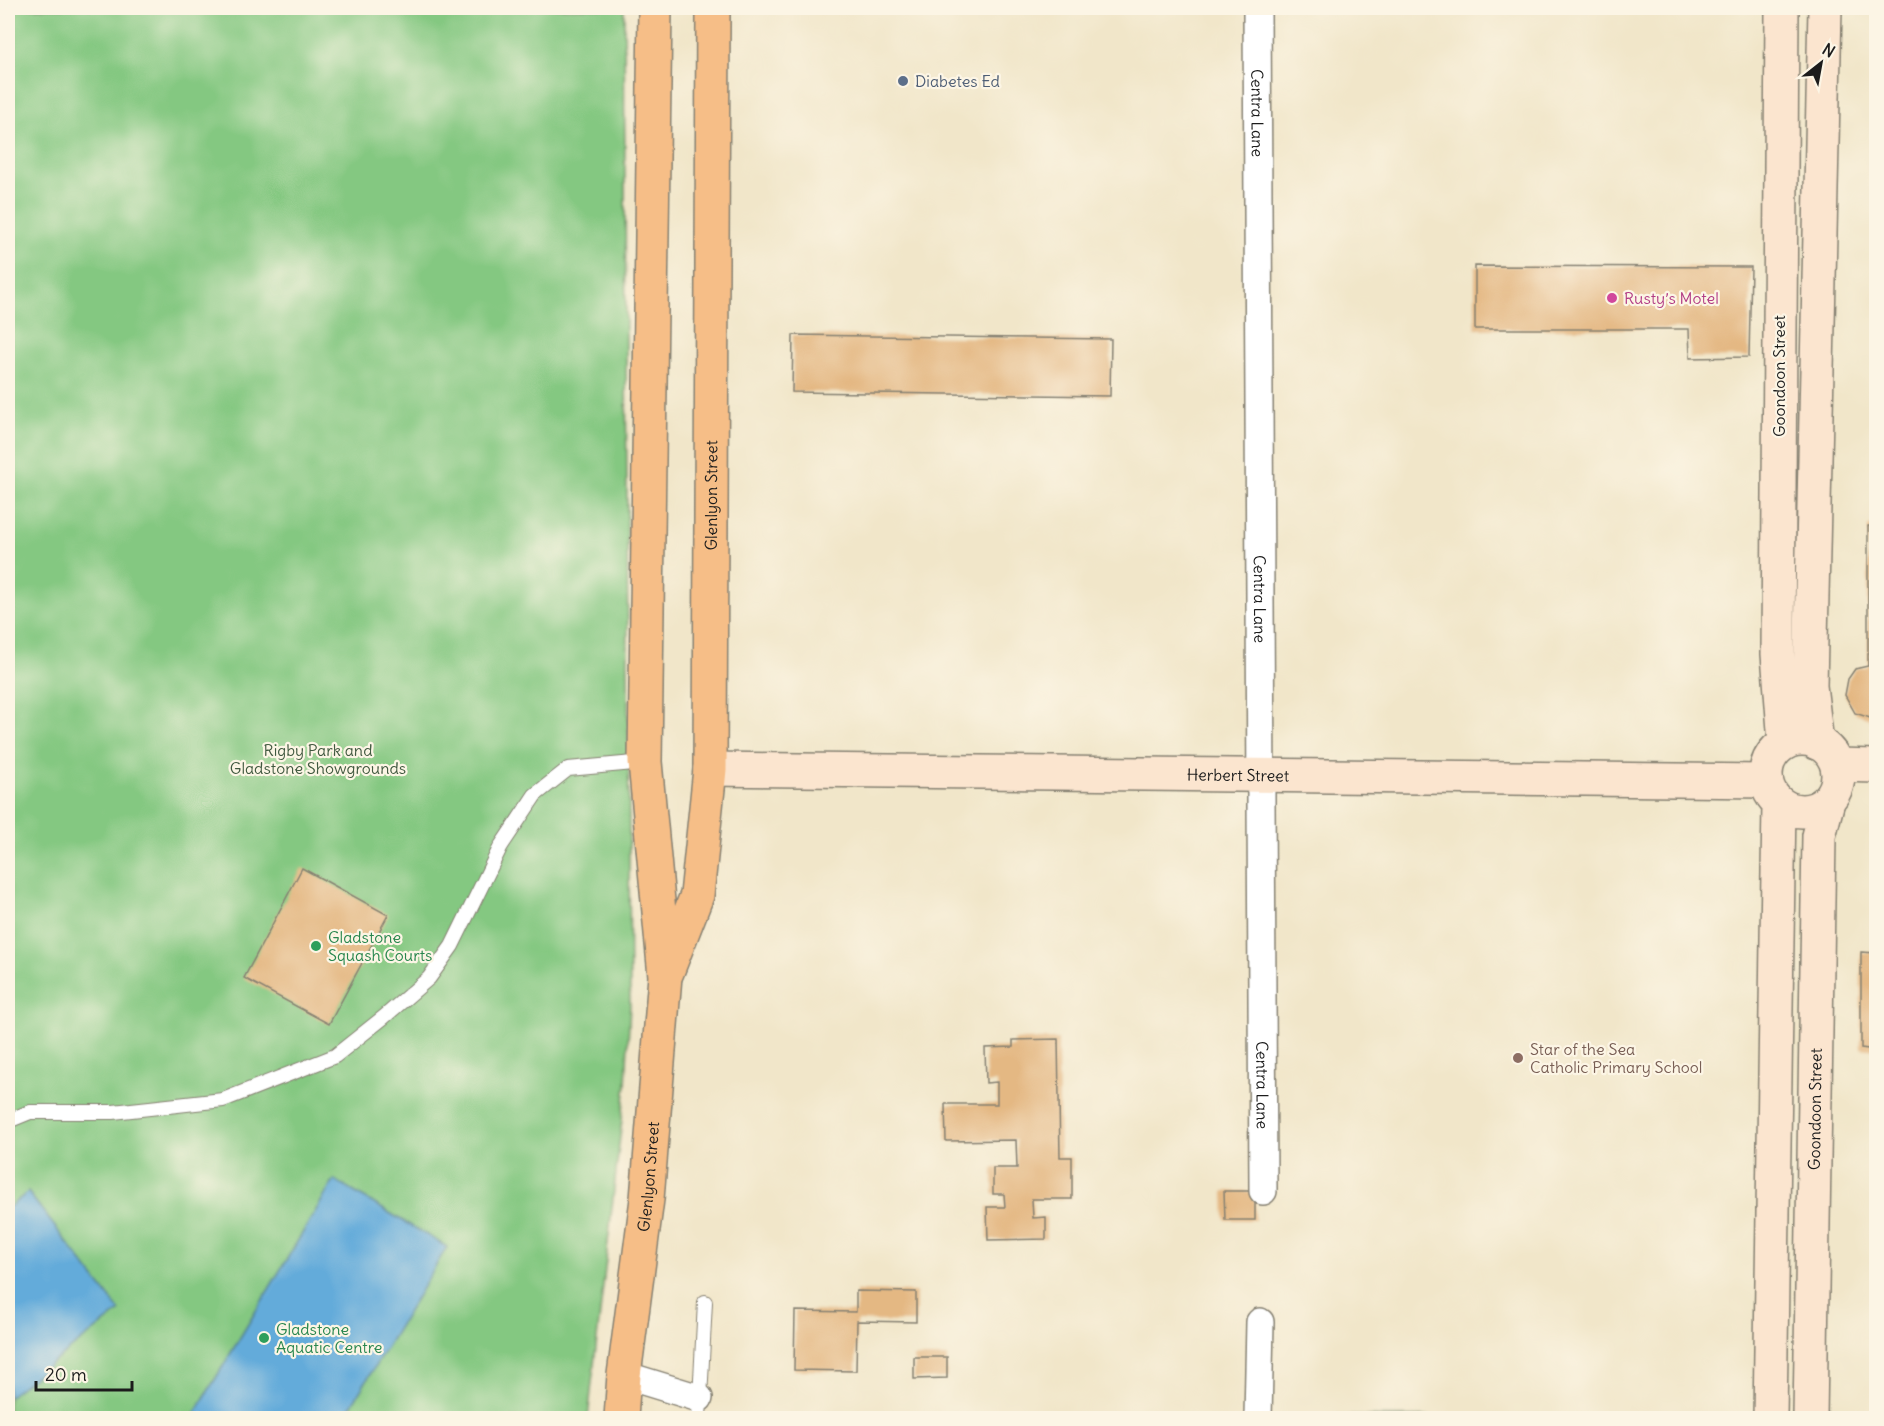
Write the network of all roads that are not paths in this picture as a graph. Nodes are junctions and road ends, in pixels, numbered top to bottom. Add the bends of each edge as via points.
1 (655, 8) edge
2 (713, 8) edge
3 (1257, 8) edge
4 (1782, 8) edge
5 (1825, 8) edge
6 (1785, 743) junction
7 (1827, 754) junction
8 (645, 762) junction
9 (1876, 766) edge
10 (710, 769) junction
11 (1260, 775) junction
12 (1772, 792) junction
13 (1828, 801) junction
14 (665, 976) junction
15 (8, 1121) edge
16 (1263, 1191) dead end
17 (705, 1302) dead end
18 (1260, 1322) dead end
19 (624, 1375) junction
20 (699, 1408) edge
21 (621, 1419) edge
22 (1258, 1419) edge
23 (1770, 1419) edge
24 (1810, 1419) edge

1 - 8 main road, Glenlyon Street
2 - 10 main road, Glenlyon Street
3 - 11 street, Centra Lane
4 - 6 street, Goondoon Street via 1778,654
5 - 7 street via 1810,686
6 - 7 street via 1806,740
6 - 12 street via 1776,750 1766,770
7 - 9 street
7 - 13 street via 1839,778
8 - 14 main road, Glenlyon Street
8 - 15 lane via 568,769 535,795 501,846 452,946 429,978 335,1056 223,1100 113,1112 30,1112
10 - 11 street, Herbert Street
10 - 14 main road, Glenlyon Street via 697,895
11 - 12 street, Herbert Street
11 - 16 street, Centra Lane
12 - 13 street via 1790,809 1803,812
12 - 23 street
13 - 24 street, Goondoon Street via 1819,836
14 - 19 main road, Glenlyon Street via 647,1199
17 - 20 lane
18 - 22 street
19 - 20 street
19 - 21 main road, Glenlyon Street

